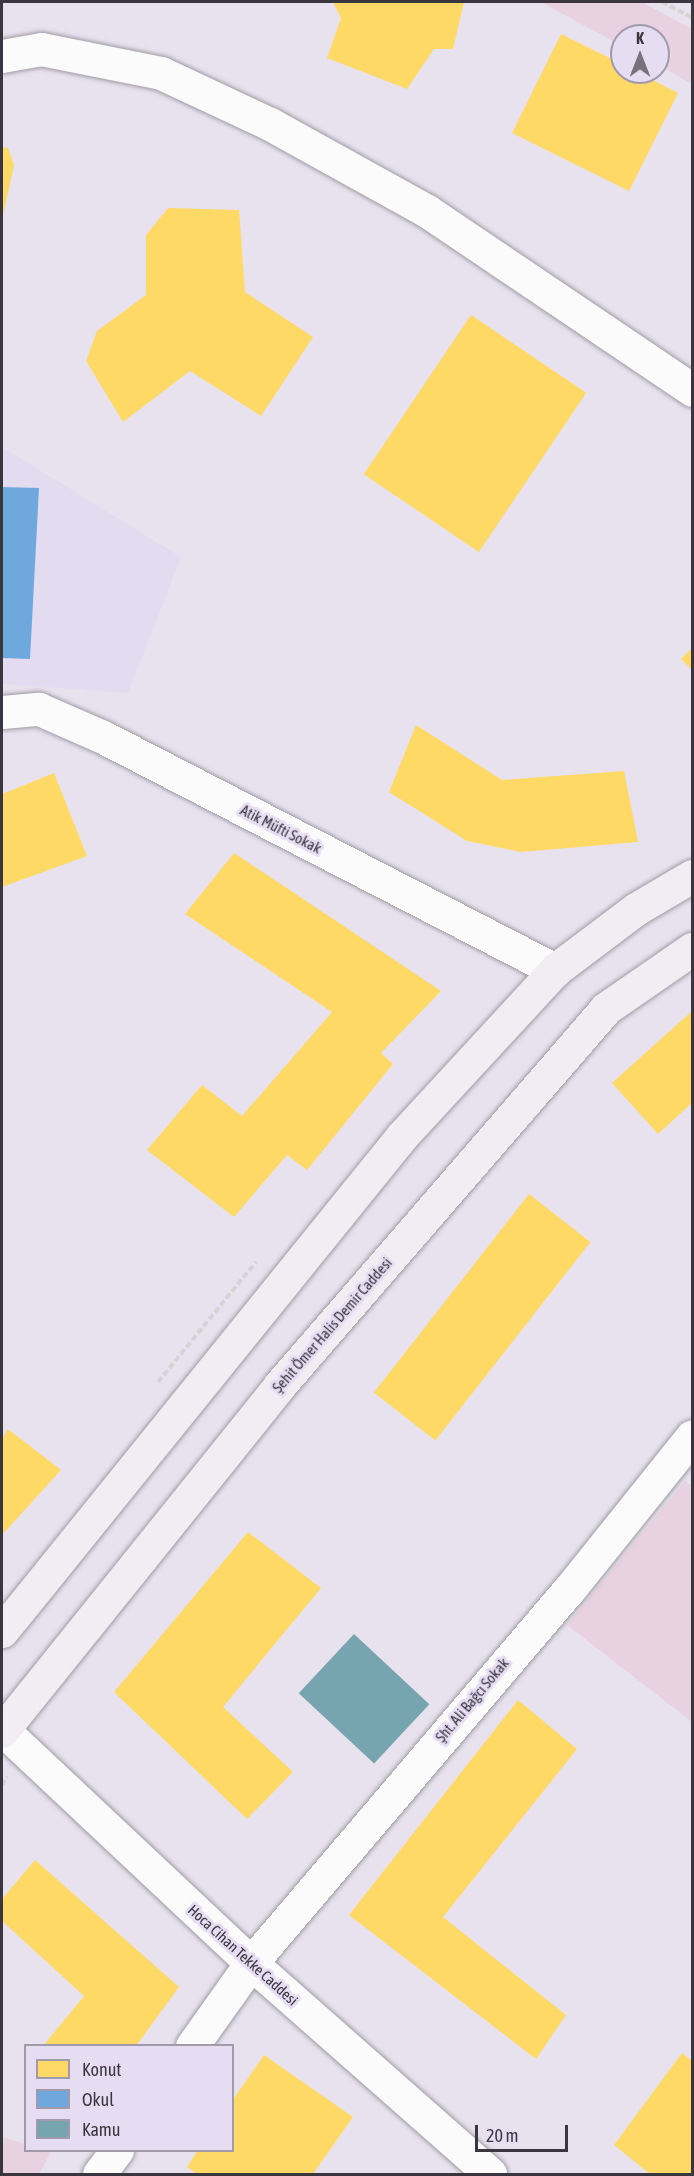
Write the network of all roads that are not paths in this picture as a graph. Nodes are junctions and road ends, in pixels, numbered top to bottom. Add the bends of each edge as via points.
1 (2, 56) edge
2 (693, 390) edge
3 (2, 712) edge
4 (693, 876) edge
5 (693, 949) edge
6 (555, 970) junction
7 (693, 1436) edge
8 (2, 1631) edge
9 (2, 1730) edge
10 (251, 1963) junction
11 (193, 2044) edge
12 (116, 2152) edge
13 (99, 2175) edge
14 (490, 2175) edge

1 - 2 street via 41,49 160,73 270,124 428,211
3 - 6 street, Atik Müfti Sokak via 39,709 103,737
4 - 6 main road via 636,909
5 - 9 main road, Şehit Ömer Halis Demir Caddesi via 605,1009 279,1386
6 - 8 main road via 402,1136
7 - 10 street, Şht. Ali Bağcı Sokak
9 - 10 street, Hoca Cihan Tekke Caddesi
10 - 11 street, Şht. Ali Bağcı Sokak
10 - 14 street, Hoca Cihan Tekke Caddesi
12 - 13 street

